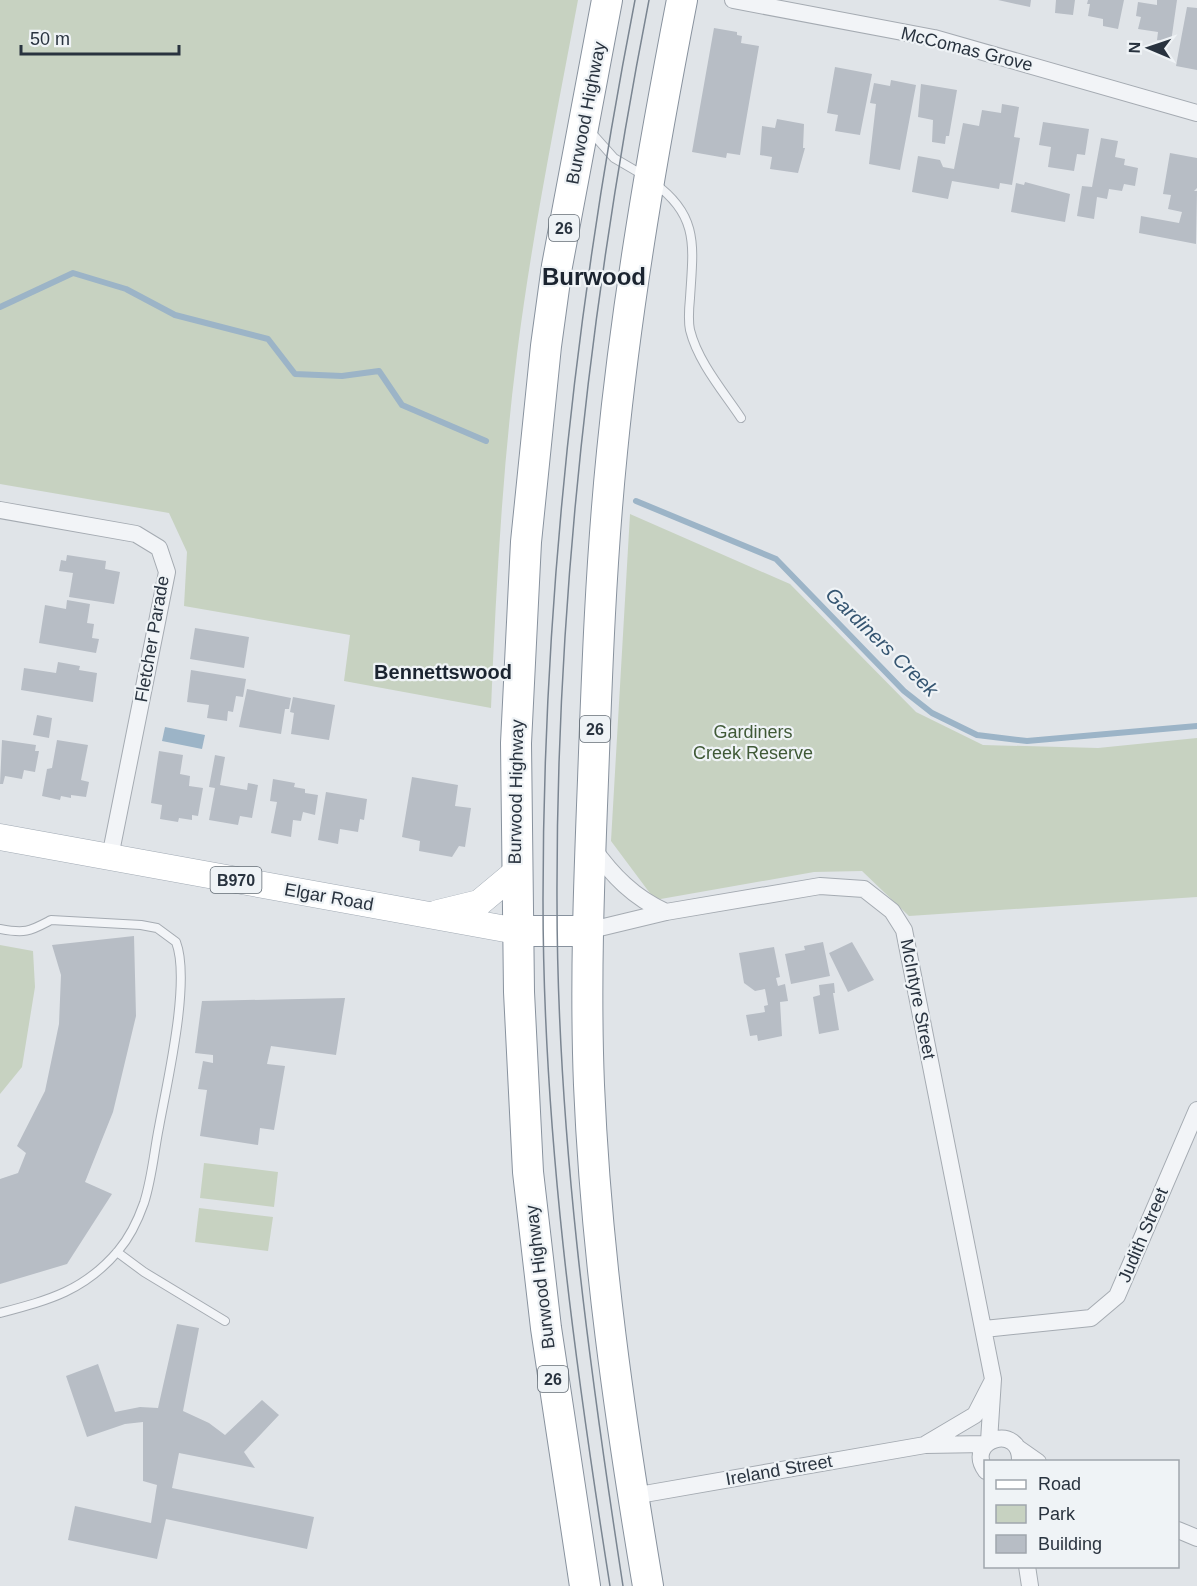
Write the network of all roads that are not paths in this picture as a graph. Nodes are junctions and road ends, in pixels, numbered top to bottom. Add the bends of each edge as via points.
1 (607, 0) edge
2 (682, 0) edge
3 (733, 0) edge
4 (1197, 113) edge
5 (584, 123) junction
6 (648, 178) junction
7 (741, 418) dead end
8 (0, 510) edge
9 (0, 837) edge
10 (590, 845) junction
11 (110, 857) junction
12 (515, 873) junction
13 (666, 912) junction
14 (429, 915) junction
15 (0, 929) edge
16 (517, 931) junction
17 (587, 931) junction
18 (1197, 1110) edge
19 (117, 1252) junction
20 (0, 1313) edge
21 (225, 1321) dead end
22 (984, 1329) junction
23 (993, 1379) junction
24 (925, 1445) junction
25 (989, 1450) edge
26 (1019, 1455) edge
27 (1035, 1460) edge
28 (633, 1496) junction
29 (1179, 1530) edge
30 (1197, 1538) edge
31 (1027, 1568) edge
32 (585, 1586) edge
33 (648, 1586) edge
34 (1030, 1586) edge

1 - 5 highway, Burwood Highway / 26
2 - 6 highway, 26
3 - 4 street, McComas Grove via 934,38
5 - 6 lane via 614,158
5 - 12 highway, Burwood Highway / 26 via 549,323 526,542 516,743
6 - 7 lane via 684,214 694,251 689,328 701,357
6 - 10 highway, 26 via 612,449
8 - 11 street, Fletcher Parade via 136,534 159,548 165,564 167,572
9 - 11 main road, Elgar Road / B970
10 - 13 street via 643,902
10 - 17 highway, 26
11 - 14 main road, Elgar Road / B970
12 - 14 main road via 479,903
12 - 16 highway, Burwood Highway / 26
13 - 17 street, McIntyre Street
13 - 22 street, McIntyre Street via 820,886 864,889 892,911 904,930
14 - 16 main road, Elgar Road / B970
15 - 19 lane via 30,931 51,920 141,925 168,934 180,953 173,1050 149,1178 136,1223
16 - 17 highway
16 - 32 highway, Burwood Highway / 26 via 530,1195
17 - 28 highway, 26 via 589,1087 601,1251 612,1361
18 - 22 street, Judith Street via 1116,1296 1091,1318
19 - 20 lane via 74,1289
19 - 21 lane
22 - 23 street, McIntyre Street
23 - 24 street via 975,1415
23 - 25 street, McIntyre Street
24 - 25 street, Ireland Street
24 - 28 street, Ireland Street
25 - 26 street
26 - 27 street
28 - 33 highway, 26
29 - 30 street
31 - 34 street

